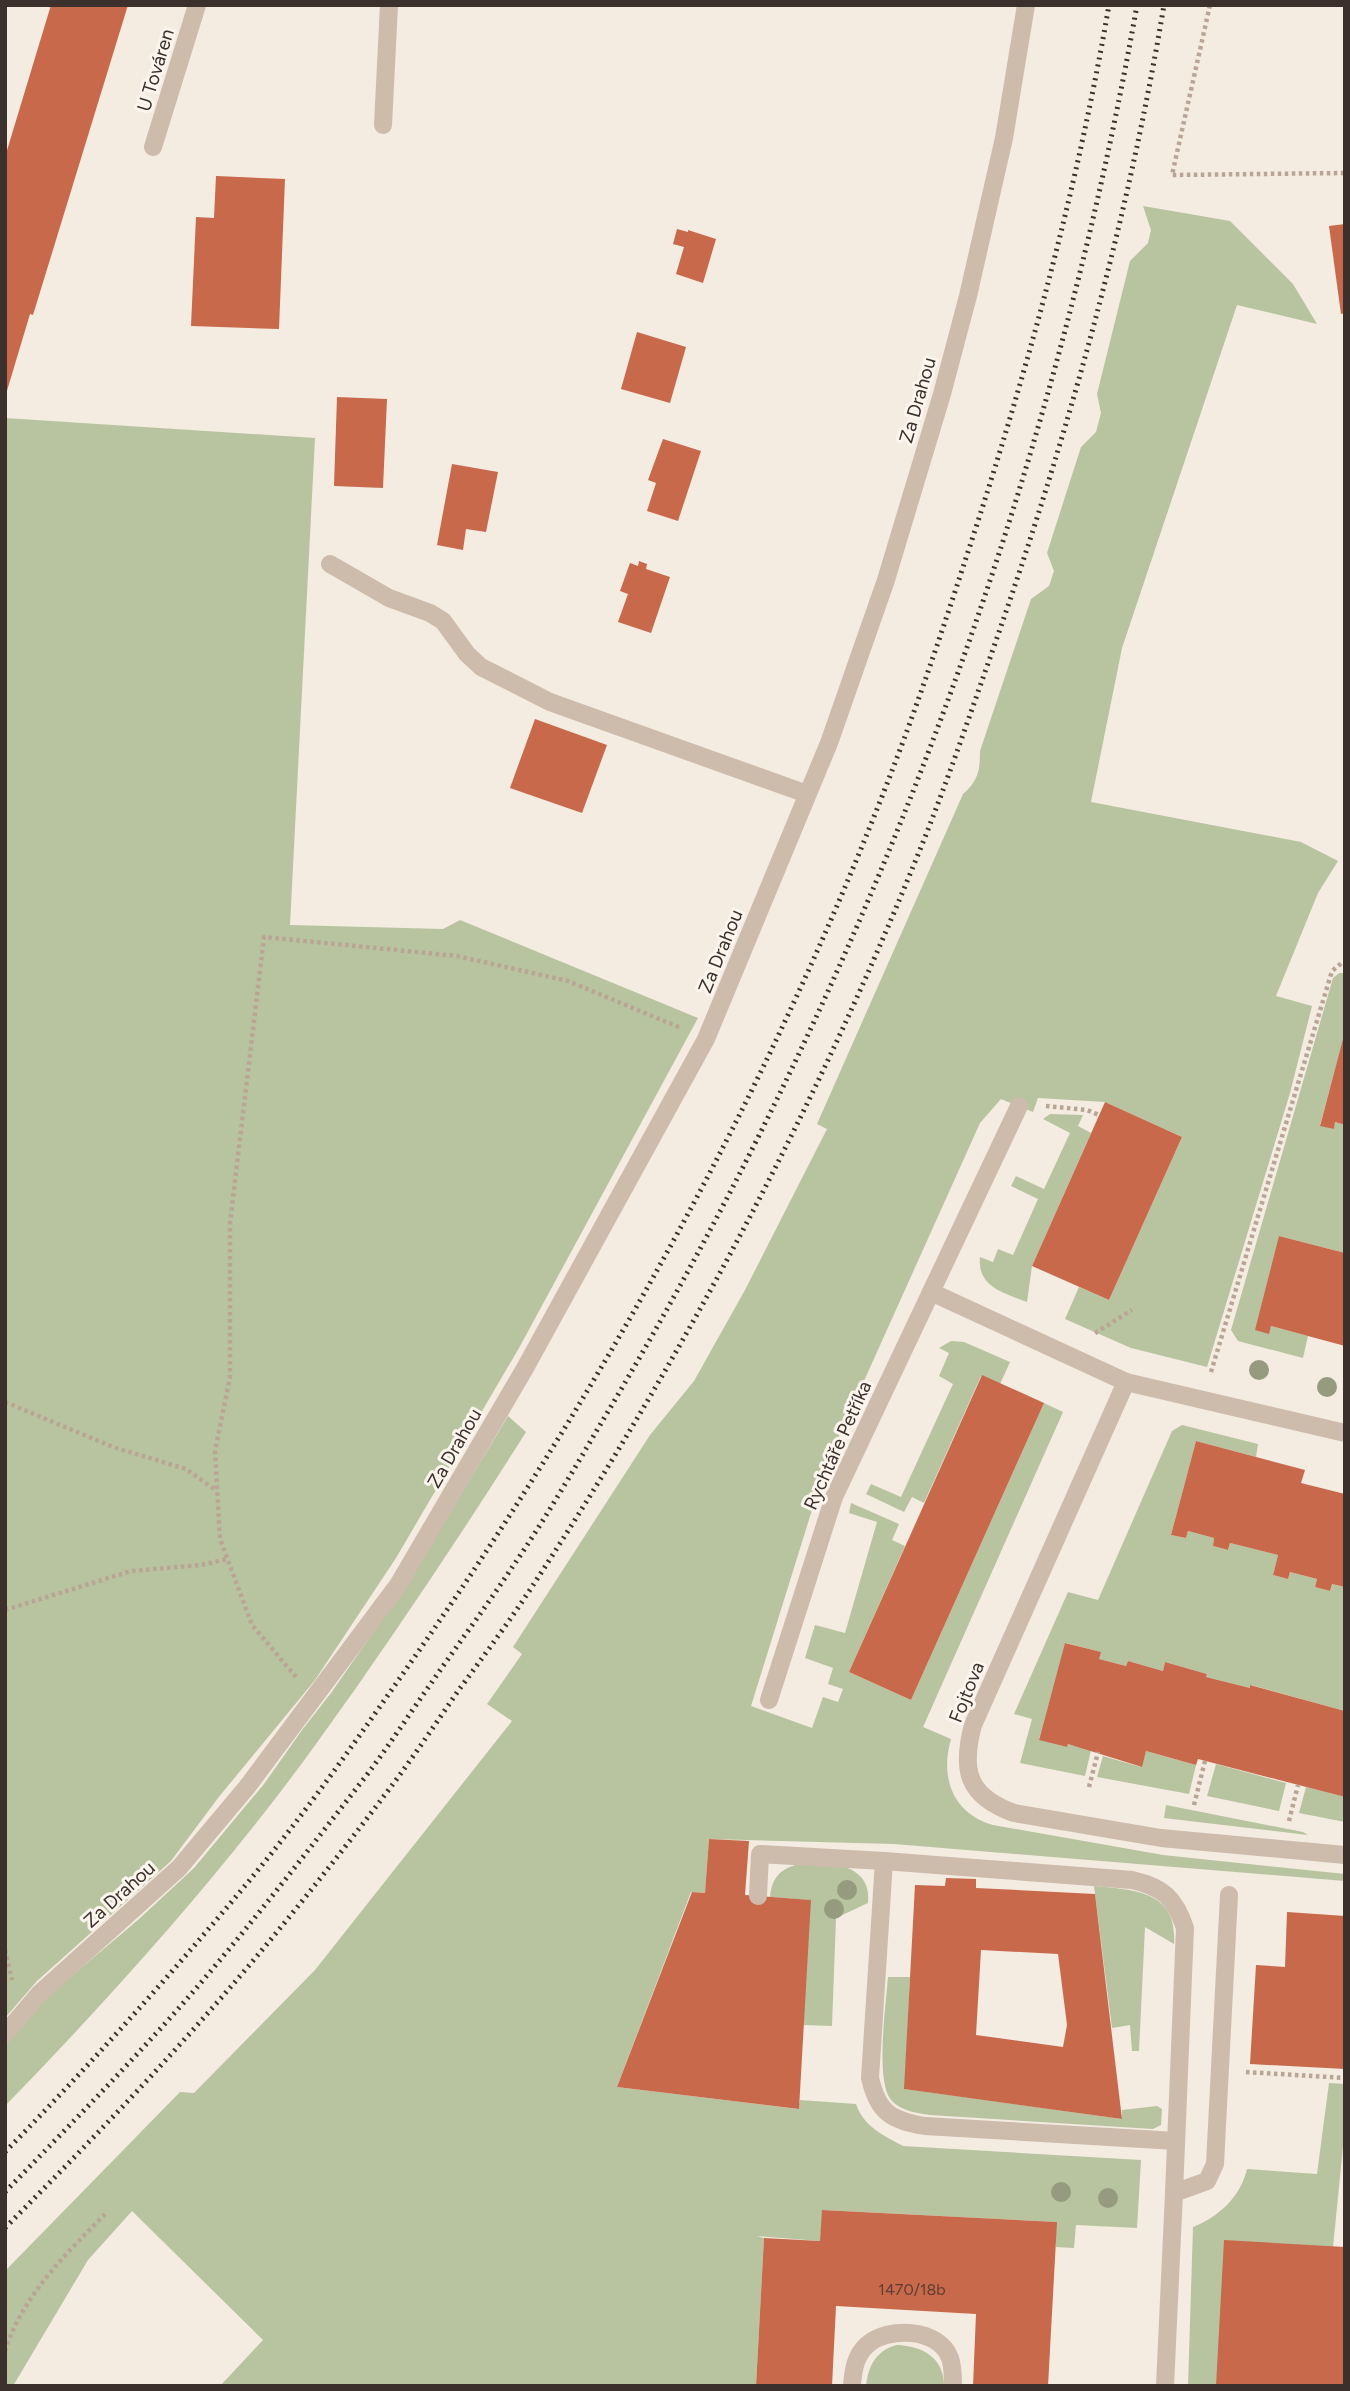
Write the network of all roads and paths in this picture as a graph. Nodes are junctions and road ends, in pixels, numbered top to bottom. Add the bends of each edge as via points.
1 (197, 5) edge
2 (389, 5) edge
3 (1026, 5) edge
4 (1210, 5) edge
5 (383, 125) dead end
6 (153, 147) dead end
7 (1345, 173) edge
8 (330, 564) dead end
9 (807, 794) junction
10 (1343, 962) edge
11 (706, 1039) junction
12 (1019, 1106) dead end
13 (1042, 1106) dead end
14 (1099, 1115) dead end
15 (931, 1292) junction
16 (1132, 1310) dead end
17 (1095, 1333) dead end
18 (1209, 1381) dead end
19 (1126, 1382) junction
20 (5, 1402) edge
21 (1345, 1433) edge
22 (218, 1492) junction
23 (227, 1559) junction
24 (5, 1610) edge
25 (317, 1695) junction
26 (769, 1700) dead end
27 (1098, 1752) dead end
28 (1205, 1761) dead end
29 (1298, 1785) dead end
30 (1089, 1787) dead end
31 (1194, 1805) dead end
32 (1289, 1822) dead end
33 (1345, 1855) edge
34 (884, 1861) junction
35 (1229, 1895) dead end
36 (758, 1896) dead end
37 (5, 2034) edge
38 (1220, 2071) junction
39 (1345, 2078) edge
40 (1176, 2141) junction
41 (1174, 2193) junction
42 (105, 2214) dead end
43 (5, 2351) edge
44 (852, 2386) edge
45 (953, 2386) edge
46 (1165, 2386) edge

1 - 6 street, U Továren
2 - 5 street
3 - 9 street, Za Drahou via 1001,152 942,394 886,580
4 - 7 path via 1172,175
8 - 9 street via 389,598 443,621 481,667 514,685
9 - 11 street, Za Drahou
10 - 18 path via 1332,971
11 - 22 path via 568,981 457,956 264,937 230,1223 230,1377 215,1451
11 - 25 street, Za Drahou via 524,1370 398,1585
12 - 15 street, Rychtáře Petříka
13 - 14 path
15 - 19 street
15 - 26 street, Rychtáře Petříka via 834,1497
16 - 17 path
19 - 21 street
19 - 33 street, Fojtova via 973,1725 966,1760 970,1777 980,1794 1014,1813 1161,1838
20 - 22 path via 113,1447 186,1468
22 - 23 path via 220,1539
23 - 24 path via 131,1571
23 - 25 path via 252,1625 304,1687
25 - 37 street, Za Drahou via 179,1868 39,1994
27 - 30 path
28 - 31 path
29 - 32 path
34 - 36 street via 760,1854
34 - 40 street via 1132,1880 1152,1885 1170,1897 1185,1928
34 - 40 street via 870,2078 875,2099 886,2113 925,2126
35 - 38 street
38 - 39 path
38 - 41 street via 1215,2164 1207,2181
40 - 41 street
41 - 46 street
42 - 43 path via 29,2299
44 - 45 street via 854,2366 862,2351 874,2341 899,2333 928,2337 943,2347 950,2357

